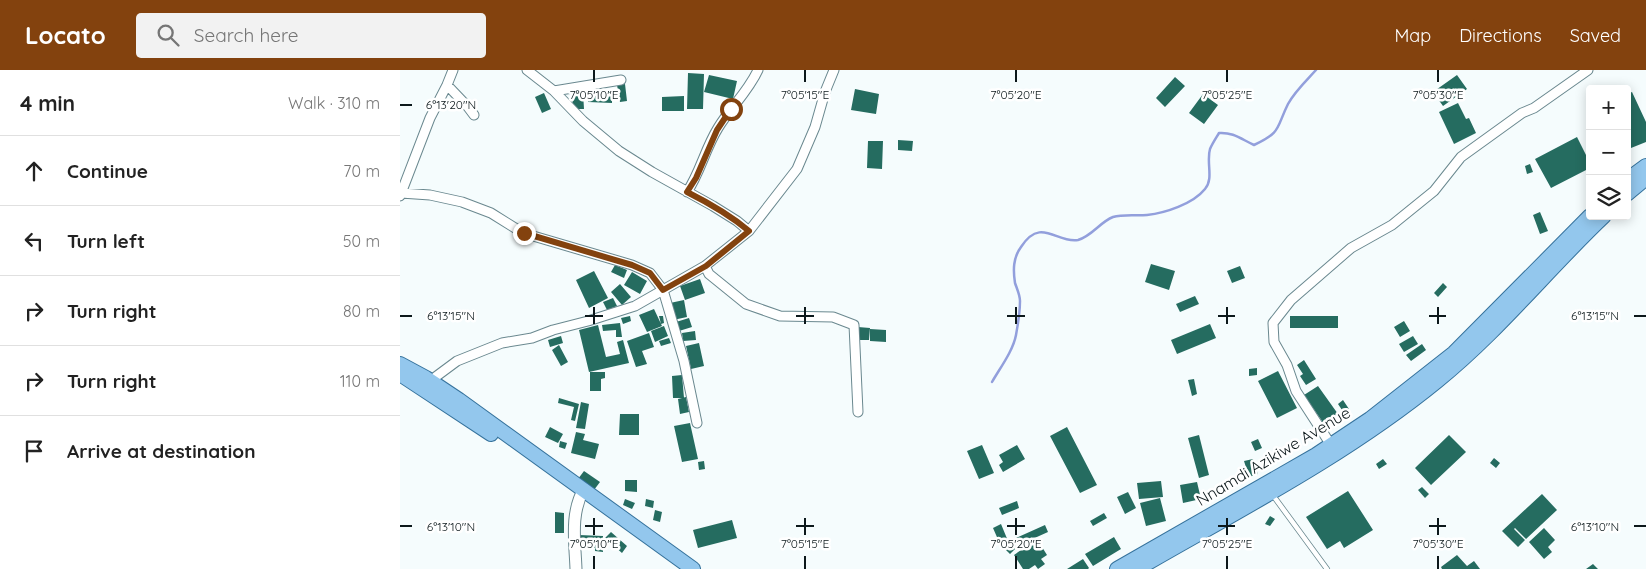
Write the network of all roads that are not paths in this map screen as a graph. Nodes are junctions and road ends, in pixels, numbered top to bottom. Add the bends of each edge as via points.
1 (453, 70) edge
2 (527, 70) edge
3 (758, 70) edge
4 (834, 70) edge
5 (1588, 70) edge
6 (621, 80) dead end
7 (447, 85) junction
8 (554, 91) junction
9 (474, 115) dead end
10 (1646, 166) edge
11 (1631, 177) edge
12 (1646, 178) edge
13 (1631, 191) edge
14 (687, 192) junction
15 (400, 194) edge
16 (1586, 220) edge
17 (1600, 220) edge
18 (749, 231) junction
19 (706, 266) junction
20 (663, 290) junction
21 (400, 364) edge
22 (400, 374) edge
23 (430, 381) junction
24 (858, 412) dead end
25 (696, 423) dead end
26 (1331, 445) junction
27 (582, 493) junction
28 (1271, 493) junction
29 (576, 569) edge
30 (678, 569) edge
31 (692, 569) edge
32 (1117, 569) edge
33 (1137, 569) edge
34 (1327, 569) edge

1 - 7 street
2 - 8 street
3 - 14 street via 717,130
4 - 18 street via 815,128 797,169
5 - 26 street via 1461,157 1434,192 1392,226 1351,248 1291,300 1274,322 1274,342 1296,391
6 - 8 street
7 - 9 street
7 - 15 street via 430,118
8 - 14 street via 619,151
10 - 11 main road
12 - 13 main road
14 - 18 street
15 - 20 street via 430,195 462,202 491,213 524,233 632,265 650,273
16 - 26 main road, Nnamdi Azikiwe Avenue via 1454,353 1370,419
17 - 28 main road, Nnamdi Azikiwe Avenue via 1474,349 1438,380 1367,433
18 - 19 street
19 - 20 street
19 - 24 street via 709,274 746,304 780,316 833,317 854,325
20 - 23 street via 635,306 532,338 502,343 458,361
20 - 25 street via 684,361
21 - 23 main road
22 - 27 main road
23 - 27 main road
26 - 32 main road, Nnamdi Azikiwe Avenue
27 - 29 street via 575,519
27 - 30 main road
27 - 31 main road
28 - 33 main road, Nnamdi Azikiwe Avenue
28 - 34 lane

